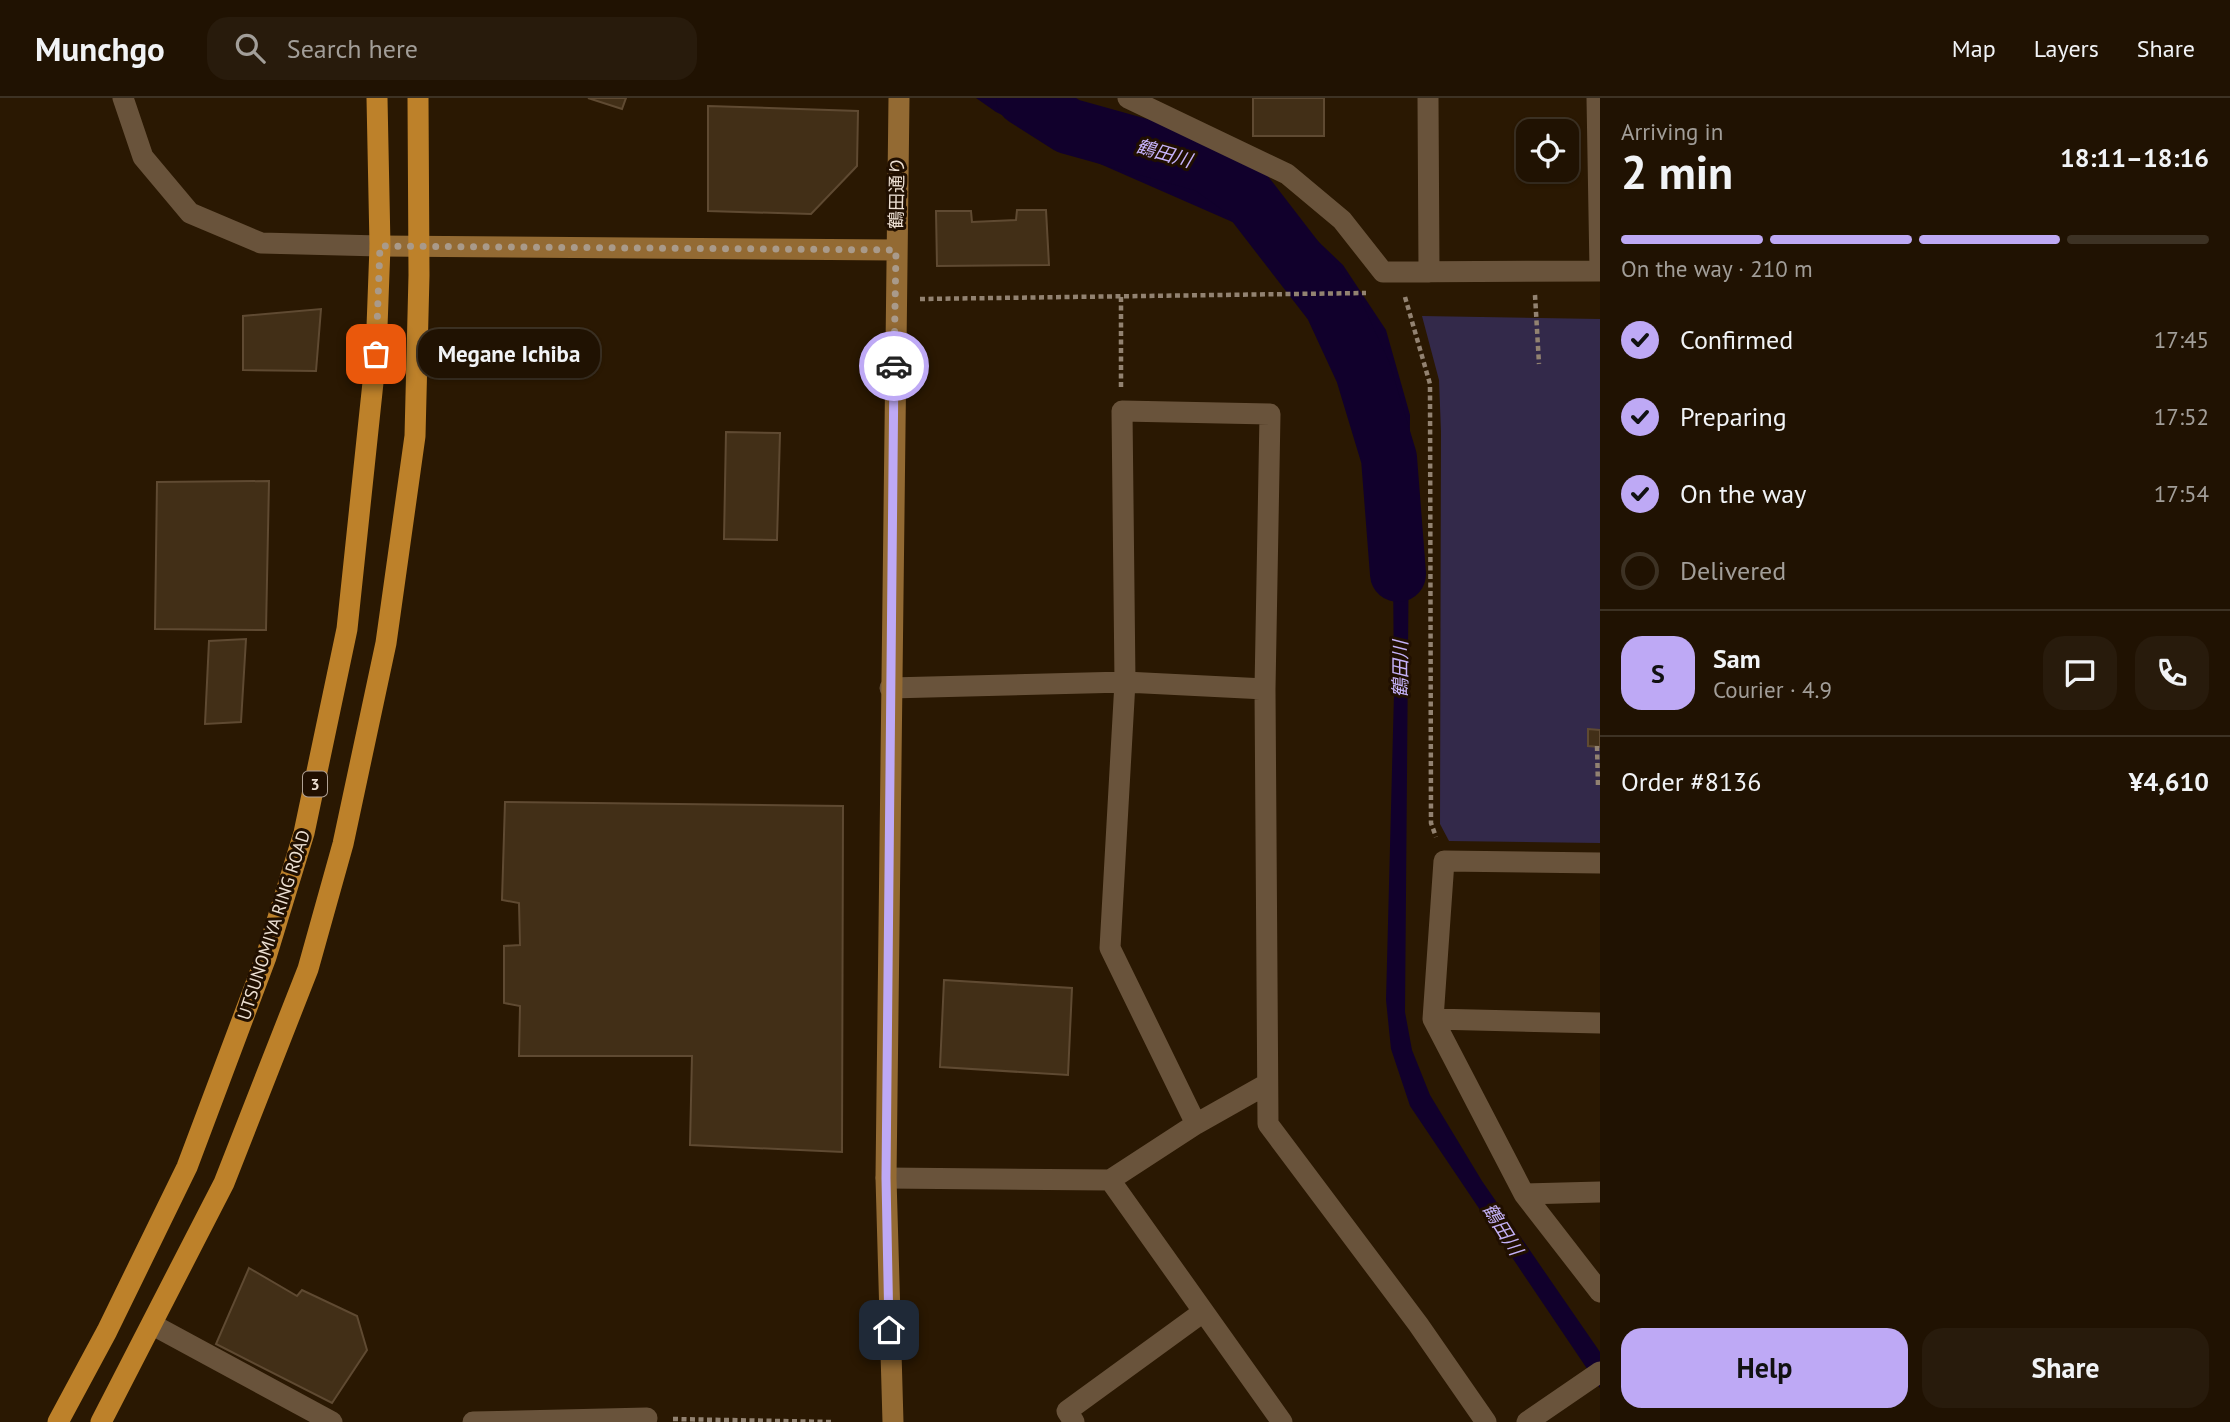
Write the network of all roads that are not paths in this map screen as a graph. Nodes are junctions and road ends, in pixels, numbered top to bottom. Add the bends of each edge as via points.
1 (123, 98) edge
2 (377, 98) edge
3 (418, 98) edge
4 (899, 98) edge
5 (1128, 98) edge
6 (1428, 98) edge
7 (1598, 98) edge
8 (380, 246) junction
9 (419, 247) junction
10 (896, 250) junction
11 (1600, 271) edge
12 (1429, 272) junction
13 (1125, 682) junction
14 (890, 688) junction
15 (1265, 689) junction
16 (1600, 863) edge
17 (1433, 1019) junction
18 (1600, 1023) edge
19 (1267, 1084) junction
20 (1196, 1124) junction
21 (886, 1178) junction
22 (1111, 1180) junction
23 (1600, 1192) edge
24 (1524, 1194) junction
25 (1600, 1292) edge
26 (1203, 1311) junction
27 (153, 1325) junction
28 (1600, 1372) edge
29 (648, 1419) road end
30 (58, 1422) edge
31 (101, 1422) edge
32 (332, 1422) edge
33 (473, 1422) edge
34 (893, 1422) edge
35 (1074, 1422) edge
36 (1282, 1422) edge
37 (1486, 1422) edge
38 (1527, 1422) edge

1 - 8 street via 143,157 190,213 261,243
2 - 8 main road, UTSUNOMIYA RING ROAD / 3
3 - 9 main road, 3
4 - 10 street, 鶴田通り
5 - 12 street via 1287,174 1342,220 1382,271
6 - 12 street
7 - 11 street
8 - 9 street
8 - 30 main road, UTSUNOMIYA RING ROAD / 3 via 376,354 347,629 304,833 267,957 187,1167
9 - 10 street
9 - 27 main road, 3 via 415,436 386,643 343,844 307,969 272,1065 224,1183
10 - 14 street, 鶴田通り
11 - 12 street
13 - 14 street
13 - 15 street
13 - 15 street via 1122,411 1270,414
13 - 20 street via 1110,948
14 - 21 street, 鶴田通り
15 - 19 street
16 - 17 street via 1444,861
17 - 18 street
17 - 24 street
19 - 20 street
19 - 37 street via 1268,1125
20 - 22 street
21 - 22 street
21 - 34 street, 鶴田通り
22 - 26 street
23 - 24 street
24 - 25 street
26 - 35 street via 1067,1411
26 - 36 street
27 - 31 main road, 3
27 - 32 street
28 - 38 street
29 - 33 street

